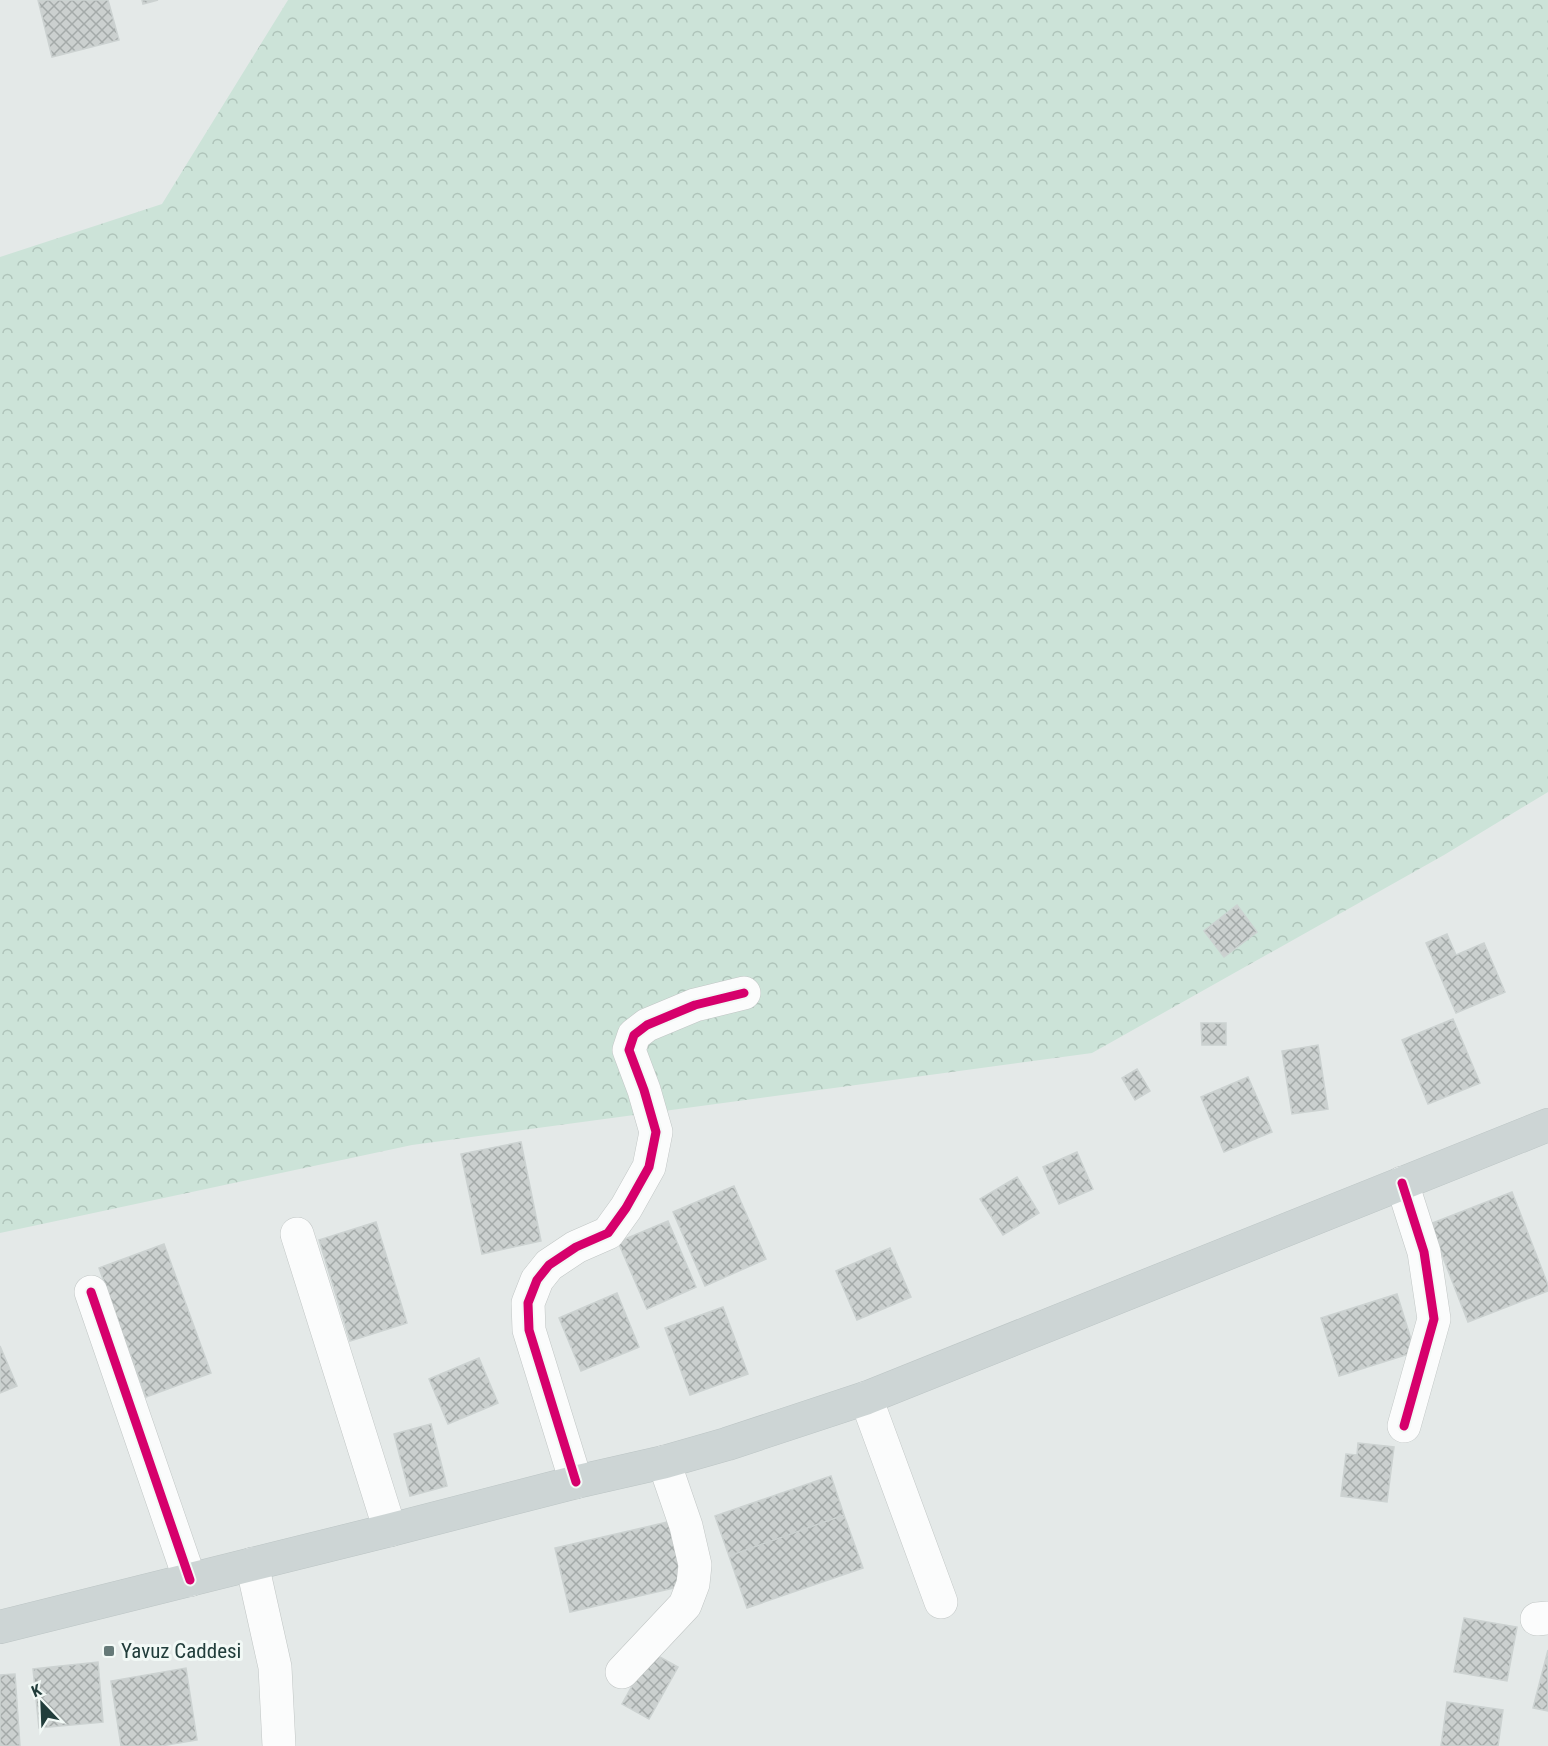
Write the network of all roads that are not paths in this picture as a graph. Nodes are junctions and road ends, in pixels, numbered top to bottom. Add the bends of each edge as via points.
1 (744, 993) dead end
2 (1548, 1125) edge
3 (1402, 1183) junction
4 (297, 1234) dead end
5 (91, 1292) dead end
6 (866, 1398) junction
7 (1404, 1426) dead end
8 (664, 1462) junction
9 (576, 1482) junction
10 (390, 1530) junction
11 (252, 1564) junction
12 (190, 1580) junction
13 (942, 1602) dead end
14 (0, 1627) edge
15 (622, 1672) dead end
16 (279, 1746) edge

1 - 9 street via 695,1005 647,1025 634,1035 629,1050 656,1132 649,1167 608,1233 549,1265 537,1280 528,1303 529,1330
2 - 3 main road
3 - 6 main road
3 - 7 street via 1424,1252 1434,1319
4 - 10 street
5 - 12 street
6 - 8 main road
6 - 13 street
8 - 9 main road
8 - 15 street via 693,1555 693,1584 685,1605
9 - 10 main road
10 - 11 main road
11 - 12 main road
11 - 16 street via 274,1667
12 - 14 main road

